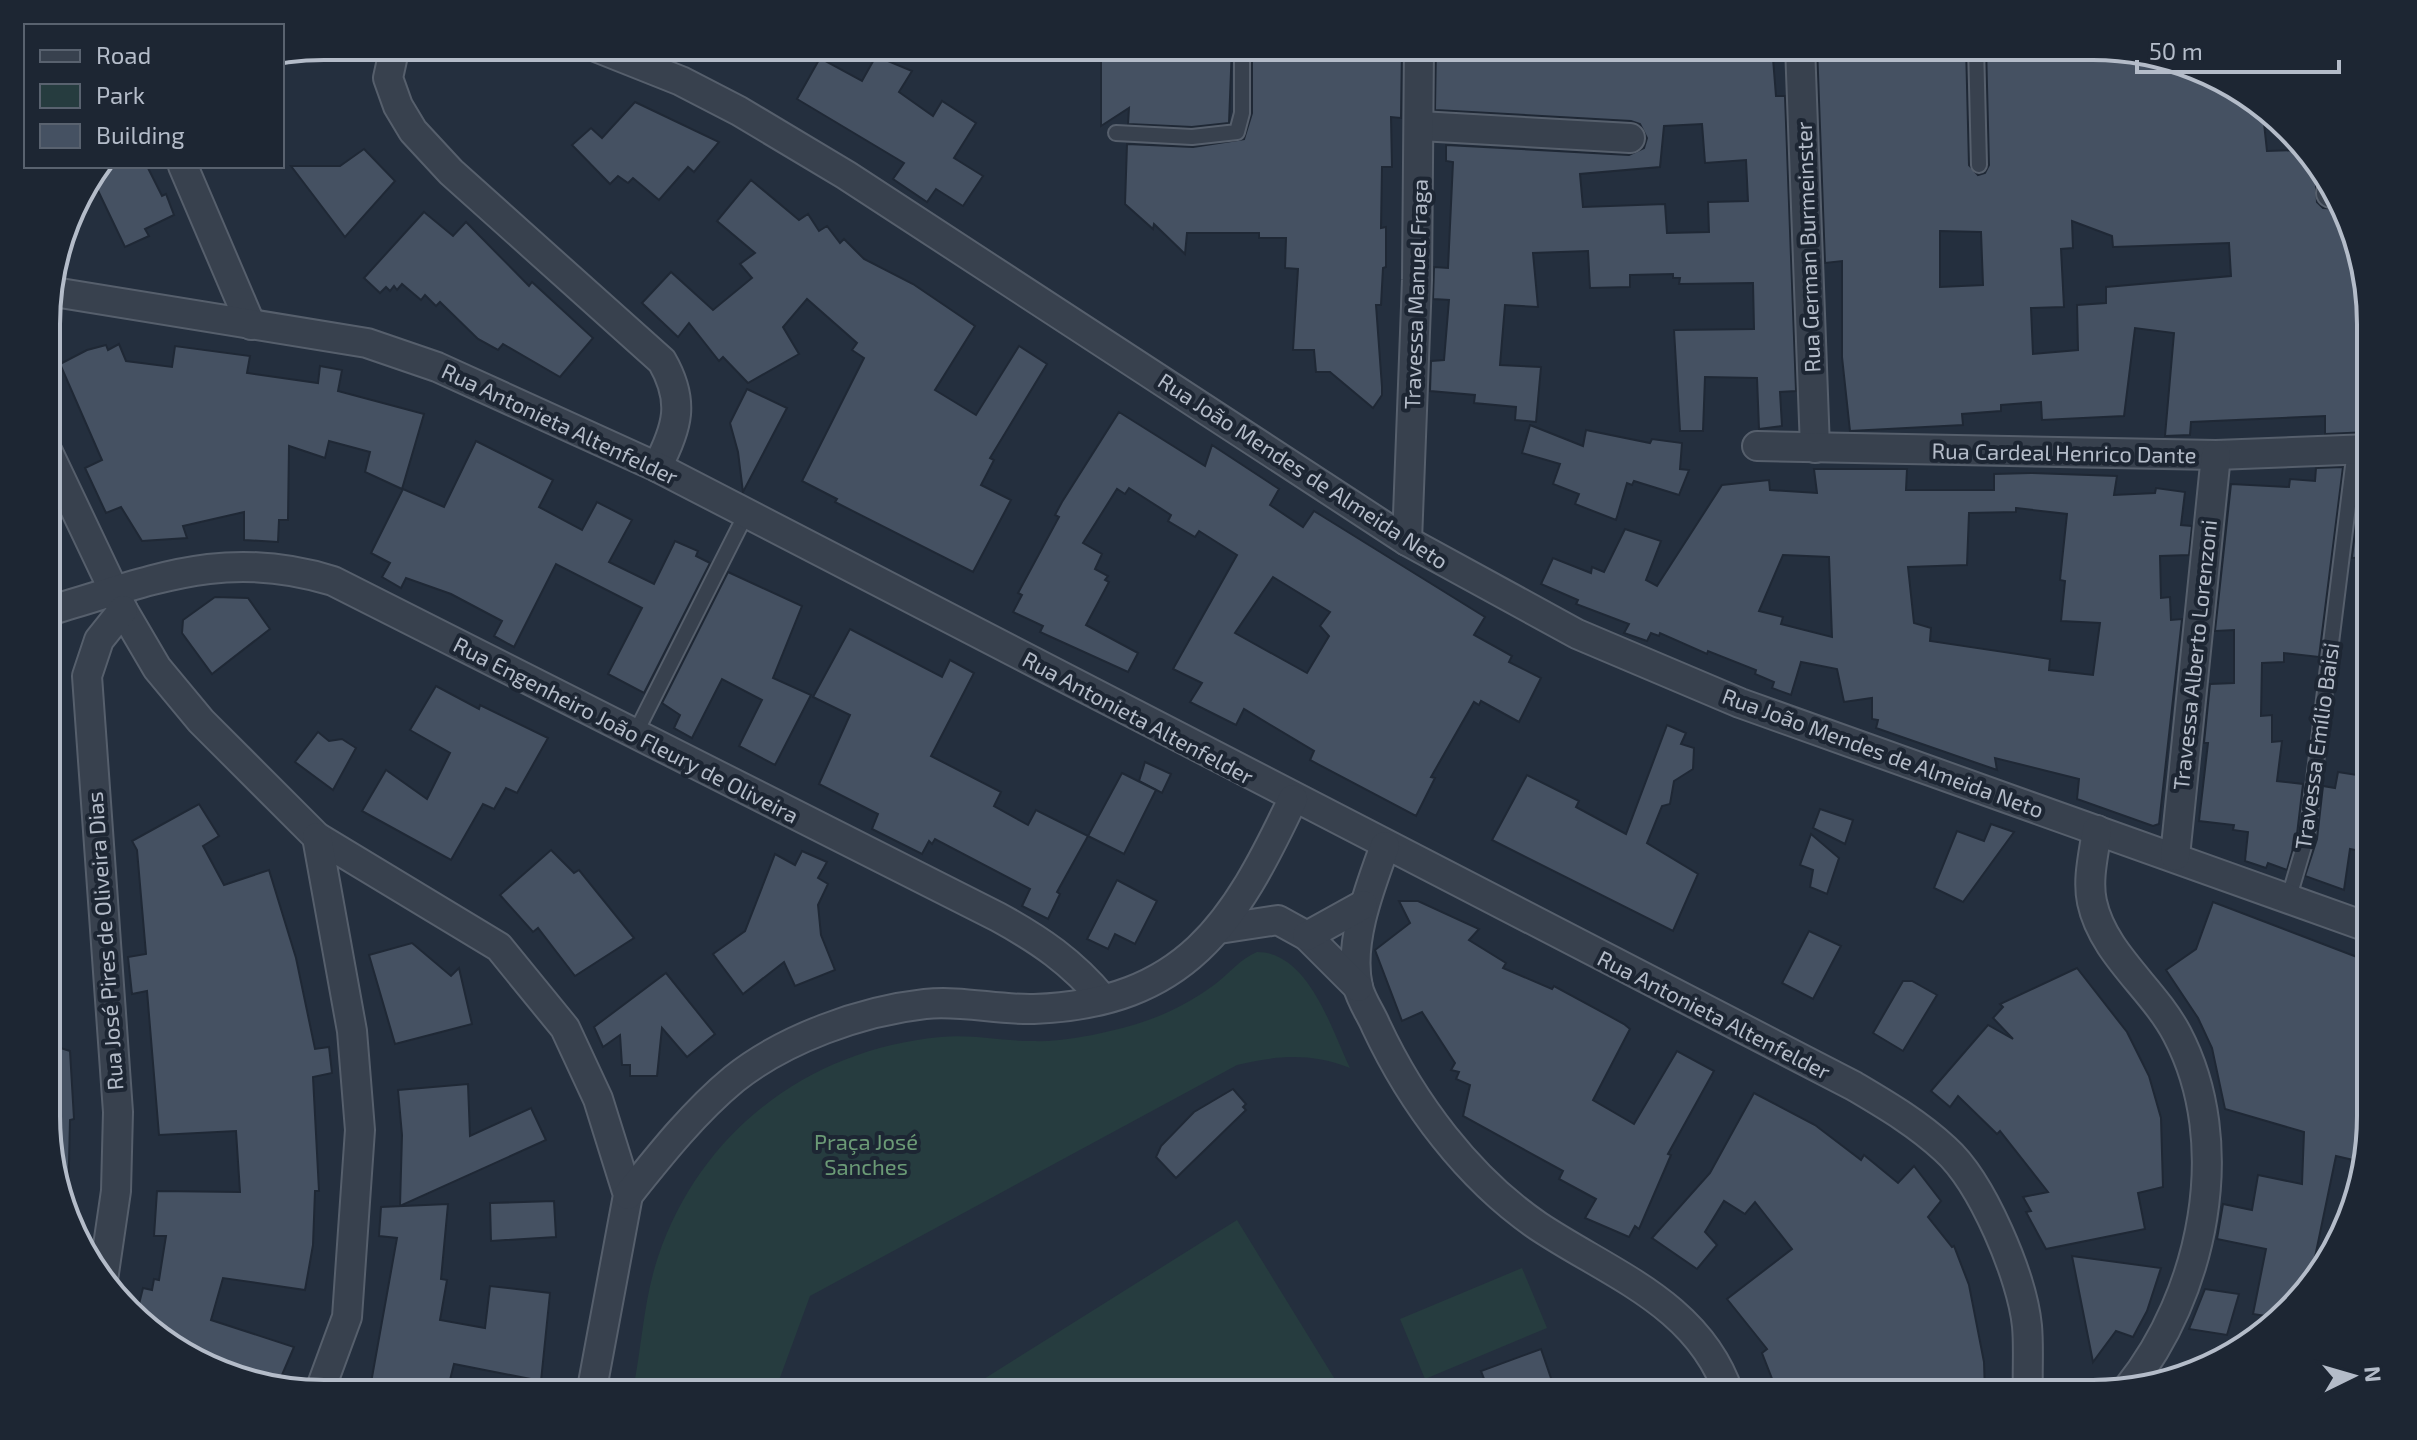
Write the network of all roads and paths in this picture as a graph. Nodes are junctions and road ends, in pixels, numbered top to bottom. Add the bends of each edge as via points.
1 (392, 60) edge
2 (628, 60) edge
3 (1242, 60) edge
4 (1419, 60) edge
5 (1801, 60) edge
6 (1976, 60) edge
7 (1420, 126) junction
8 (1116, 133) dead end
9 (1630, 138) dead end
10 (1979, 165) dead end
11 (184, 168) edge
12 (62, 293) edge
13 (251, 325) junction
14 (1757, 446) dead end
15 (1815, 448) junction
16 (2356, 450) edge
17 (2216, 455) junction
18 (657, 467) junction
19 (60, 477) edge
20 (2356, 498) edge
21 (746, 514) junction
22 (1407, 541) junction
23 (119, 601) junction
24 (60, 609) edge
25 (634, 736) junction
26 (1293, 799) junction
27 (2097, 830) junction
28 (317, 837) junction
29 (1385, 846) junction
30 (2175, 856) junction
31 (1257, 875) junction
32 (2289, 897) junction
33 (1363, 905) junction
34 (1278, 920) junction
35 (2356, 923) edge
36 (1219, 929) junction
37 (1307, 936) junction
38 (1358, 987) junction
39 (1103, 999) junction
40 (628, 1195) junction
41 (105, 1265) edge
42 (2136, 1376) edge
43 (1725, 1379) edge
44 (2028, 1379) edge
45 (324, 1380) edge
46 (594, 1380) edge

1 - 18 street via 388,78 413,131 451,172 662,361 675,385 678,408
2 - 22 street, Rua João Mendes de Almeida Neto via 681,81 846,175
3 - 8 lane via 1237,132 1192,137
4 - 7 street, Travessa Manuel Fraga
5 - 15 street, Rua German Burmeinster
6 - 10 lane
7 - 9 street
7 - 22 street, Travessa Manuel Fraga
11 - 13 street
12 - 13 street, Rua Antonieta Altenfelder
13 - 18 street, Rua Antonieta Altenfelder via 367,343 437,367
14 - 15 street, Rua Cardeal Henrico Dante
15 - 17 street, Rua Cardeal Henrico Dante
16 - 17 street, Rua Cardeal Henrico Dante
17 - 30 street, Travessa Alberto Lorenzoni
18 - 21 street, Rua Antonieta Altenfelder
19 - 23 street
20 - 32 lane, Travessa Emílio Baisi via 2307,836
21 - 25 lane
21 - 26 street, Rua Antonieta Altenfelder
22 - 27 street, Rua João Mendes de Almeida Neto via 1577,634 1656,670
23 - 24 street, Rua Engenheiro João Fleury de Oliveira
23 - 25 street, Rua Engenheiro João Fleury de Oliveira via 191,569 244,564 297,570 333,581
23 - 28 street via 157,668 201,721
23 - 41 street, Rua José Pires de Oliveira Dias via 87,676 118,1112 116,1191
25 - 39 street, Rua Engenheiro João Fleury de Oliveira via 1032,935 1077,967
26 - 29 street, Rua Antonieta Altenfelder
26 - 31 street
27 - 30 street, Rua João Mendes de Almeida Neto
27 - 42 street via 2092,901 2100,925 2177,1034 2193,1071 2205,1127 2202,1222 2182,1297
28 - 40 street via 454,916 507,956 565,1028 598,1099
28 - 45 street via 352,1031 360,1130 347,1317
29 - 33 street
29 - 44 street, Rua Antonieta Altenfelder via 1907,1117 1948,1151 1983,1202 2011,1263 2027,1324
30 - 32 street, Rua João Mendes de Almeida Neto
31 - 34 street
31 - 36 street
32 - 35 street, Rua João Mendes de Almeida Neto
33 - 37 street
33 - 38 street
34 - 36 street
34 - 37 street
36 - 39 street via 1194,956
37 - 38 street
38 - 43 street via 1387,1050 1421,1104 1496,1195 1657,1297
39 - 40 street via 1032,1009 924,1004 830,1029 781,1050 735,1079
40 - 46 street

